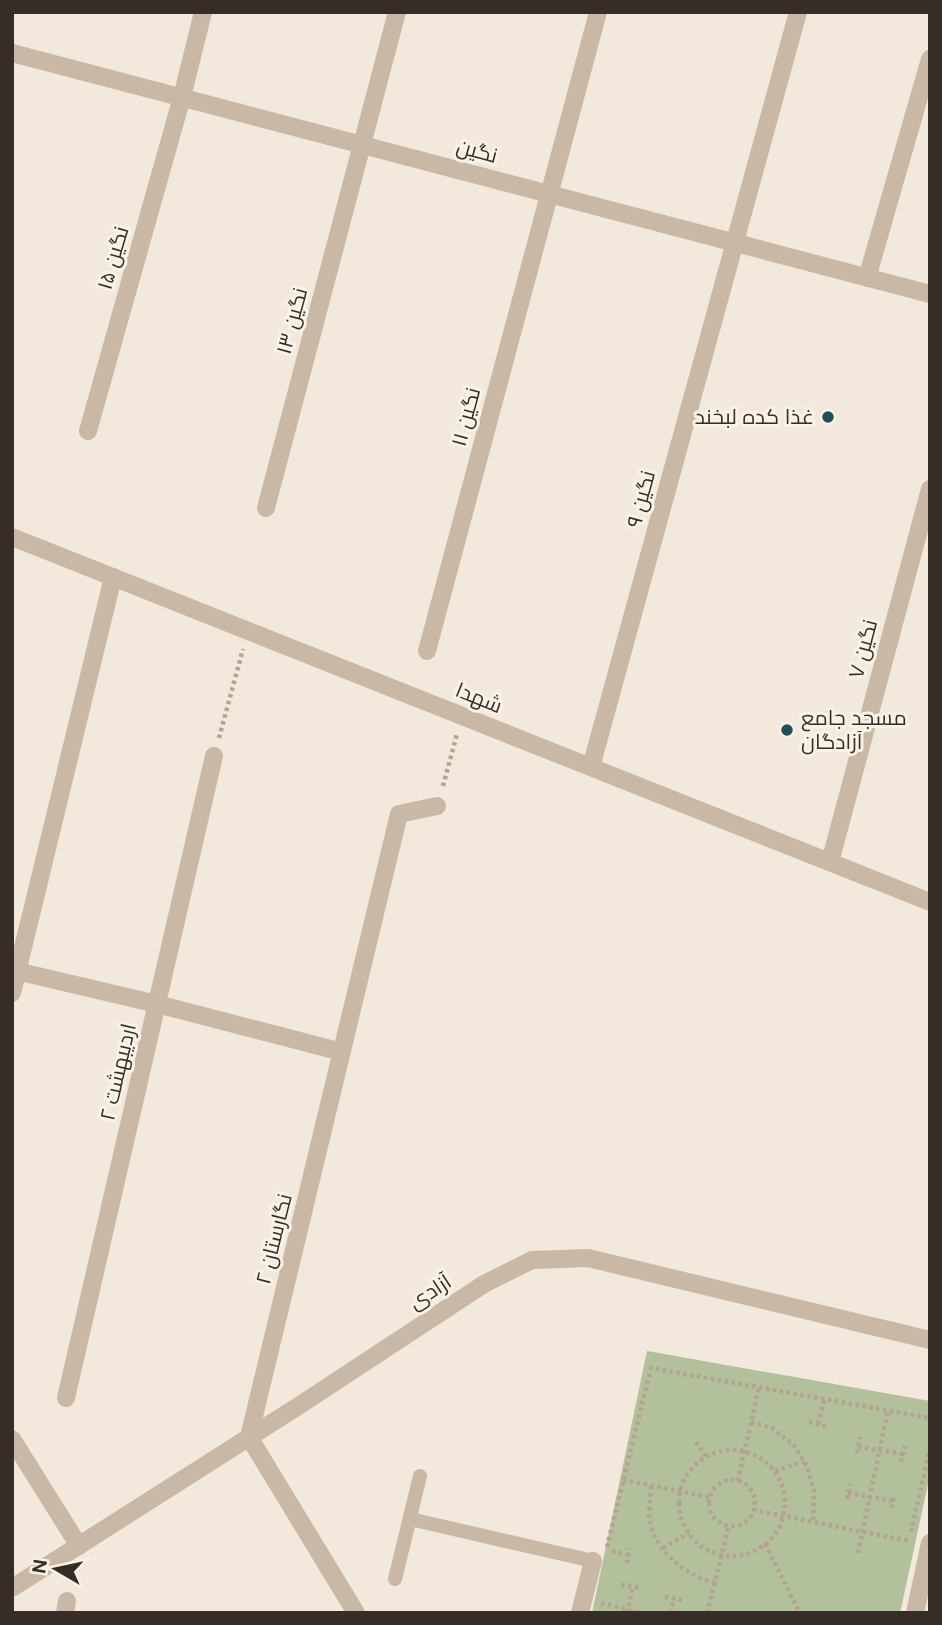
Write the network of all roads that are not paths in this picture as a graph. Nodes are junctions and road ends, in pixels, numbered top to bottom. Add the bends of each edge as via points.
1 (203, 12) edge
2 (397, 12) edge
3 (598, 12) edge
4 (798, 12) edge
5 (12, 53) edge
6 (930, 59) edge
7 (182, 97) junction
8 (363, 145) junction
9 (549, 194) junction
10 (735, 243) junction
11 (867, 278) junction
12 (930, 294) edge
13 (88, 431) dead end
14 (930, 489) edge
15 (265, 508) dead end
16 (12, 537) edge
17 (113, 577) junction
18 (428, 651) dead end
19 (214, 756) road end
20 (591, 767) junction
21 (437, 806) road end
22 (830, 862) junction
23 (930, 902) edge
24 (15, 970) edge
25 (12, 993) edge
26 (157, 1004) junction
27 (342, 1052) junction
28 (930, 1340) edge
29 (66, 1398) dead end
30 (249, 1437) junction
31 (12, 1439) edge
32 (420, 1476) dead end
33 (410, 1519) junction
34 (79, 1546) junction
35 (929, 1555) edge
36 (593, 1561) joint
37 (395, 1579) dead end
38 (12, 1588) edge
39 (587, 1607) edge
40 (356, 1613) edge
41 (915, 1613) edge

1 - 7 street, نگین ۱۵
2 - 8 street, نگین ۱۳
3 - 9 street, نگین ۱۱
4 - 10 street, نگین ۹
5 - 7 street, نگین
6 - 11 street
7 - 8 street, نگین
7 - 13 street, نگین ۱۵
8 - 9 street, نگین
8 - 15 street, نگین ۱۳
9 - 10 street, نگین
9 - 18 street, نگین ۱۱
10 - 11 street, نگین
10 - 20 street, نگین ۹
11 - 12 street, نگین
14 - 22 street, نگین ۷
16 - 17 street, شهدا
17 - 20 street, شهدا
17 - 24 street
19 - 26 street, اردیبهشت ۲
20 - 22 street, شهدا
21 - 27 street, نگارستان ۲ via 399,814
22 - 23 street, شهدا
24 - 25 street
24 - 26 street
26 - 27 street
26 - 29 street, اردیبهشت ۲
27 - 30 street, نگارستان ۲
28 - 30 street, آزادی via 587,1258 532,1259 484,1284
30 - 34 street, آزادی
30 - 40 street
31 - 34 street
32 - 33 lane
33 - 36 lane
33 - 37 lane
34 - 38 street, آزادی
35 - 41 street
36 - 39 street

